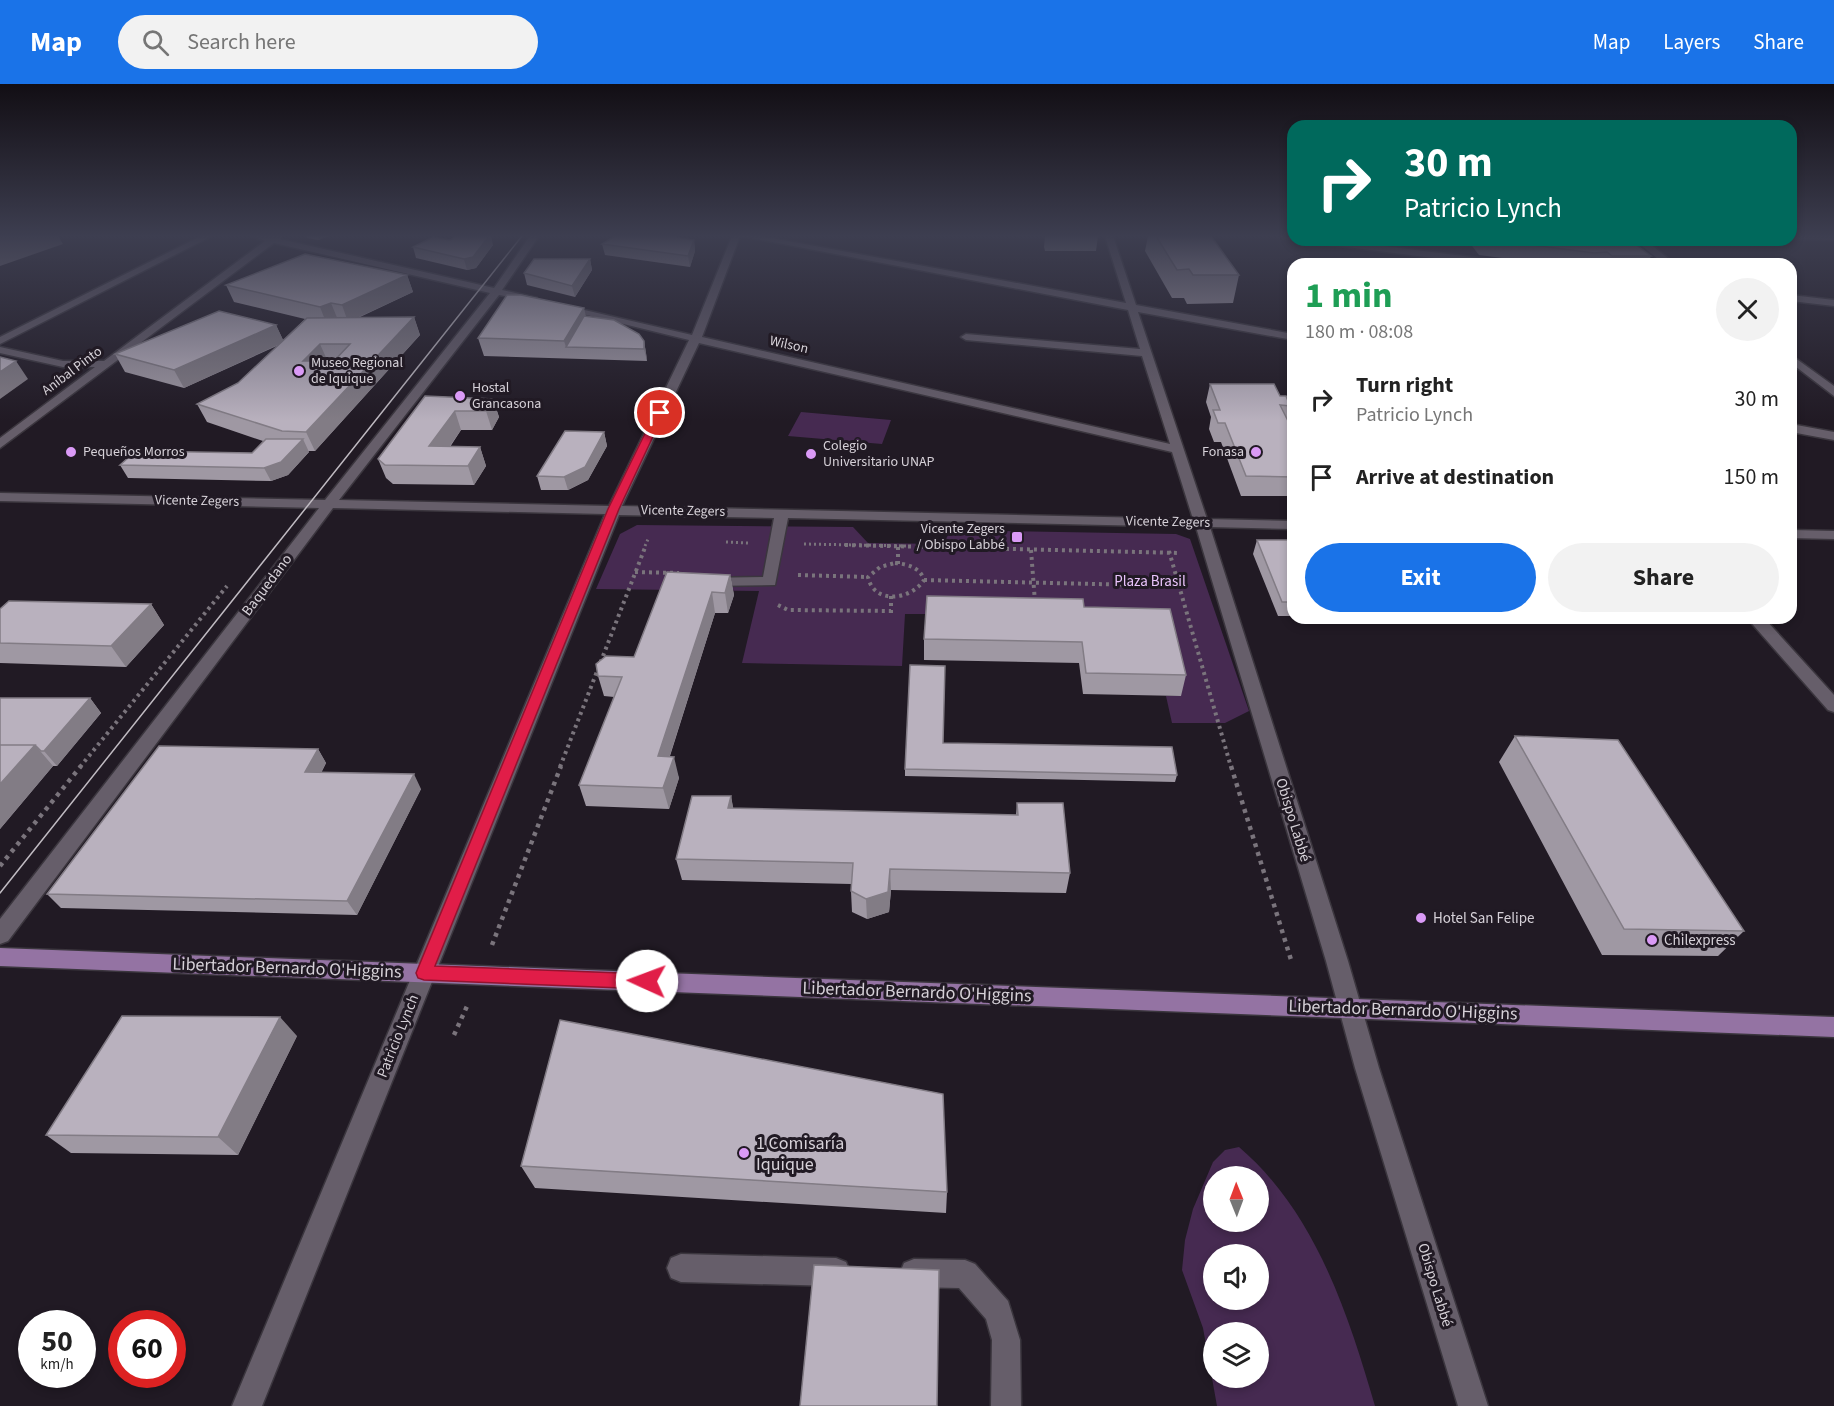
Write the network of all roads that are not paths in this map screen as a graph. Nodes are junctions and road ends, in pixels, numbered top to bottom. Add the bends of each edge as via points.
1 (86, 298) edge
2 (195, 298) edge
3 (492, 298) edge
4 (519, 298) edge
5 (712, 298) edge
6 (1082, 298) edge
7 (1130, 298) edge
8 (1797, 299) edge
9 (1832, 304) edge
10 (1133, 307) junction
11 (1287, 336) edge
12 (966, 337) dead end
13 (696, 338) junction
14 (0, 341) edge
15 (0, 350) edge
16 (1148, 353) junction
17 (1797, 363) edge
18 (106, 364) junction
19 (1834, 392) edge
20 (1797, 429) edge
21 (1834, 436) edge
22 (0, 444) edge
23 (1178, 450) junction
24 (0, 497) edge
25 (330, 503) junction
26 (614, 509) junction
27 (782, 513) junction
28 (1202, 523) junction
29 (1287, 525) edge
30 (1797, 534) edge
31 (1834, 535) edge
32 (692, 580) edge
33 (1760, 624) edge
34 (1834, 706) edge
35 (0, 935) edge
36 (0, 957) edge
37 (424, 973) junction
38 (1350, 1008) junction
39 (1834, 1027) edge
40 (681, 1268) dead end
41 (858, 1272) edge
42 (894, 1273) edge
43 (247, 1406) edge
44 (1006, 1406) edge
45 (1473, 1406) edge

1 - 14 street
2 - 18 street, Aníbal Pinto
3 - 25 street, Baquedano
4 - 13 street, Wilson
5 - 13 street, Patricio Lynch
6 - 10 street
7 - 10 street, Obispo Labbé
8 - 9 street
10 - 11 street
10 - 16 street, Obispo Labbé
12 - 16 street
13 - 23 street, Wilson
13 - 26 street, Patricio Lynch
15 - 18 street via 63,364
16 - 23 street, Obispo Labbé
17 - 19 street
18 - 22 street, Aníbal Pinto
20 - 21 street
23 - 28 street, Obispo Labbé
24 - 25 street, Vicente Zegers
25 - 26 street, Vicente Zegers
25 - 35 street, Baquedano
26 - 27 street, Vicente Zegers
26 - 37 street, Patricio Lynch
27 - 28 street, Vicente Zegers
27 - 32 street via 770,582
28 - 29 street, Vicente Zegers
28 - 38 street, Obispo Labbé
30 - 31 street
33 - 34 street
36 - 37 main road, Libertador Bernardo O'Higgins
37 - 38 main road, Libertador Bernardo O'Higgins
37 - 43 street, Patricio Lynch
38 - 39 main road, Libertador Bernardo O'Higgins
38 - 45 street, Obispo Labbé
40 - 41 street
42 - 44 street via 965,1274 998,1311 1006,1340

